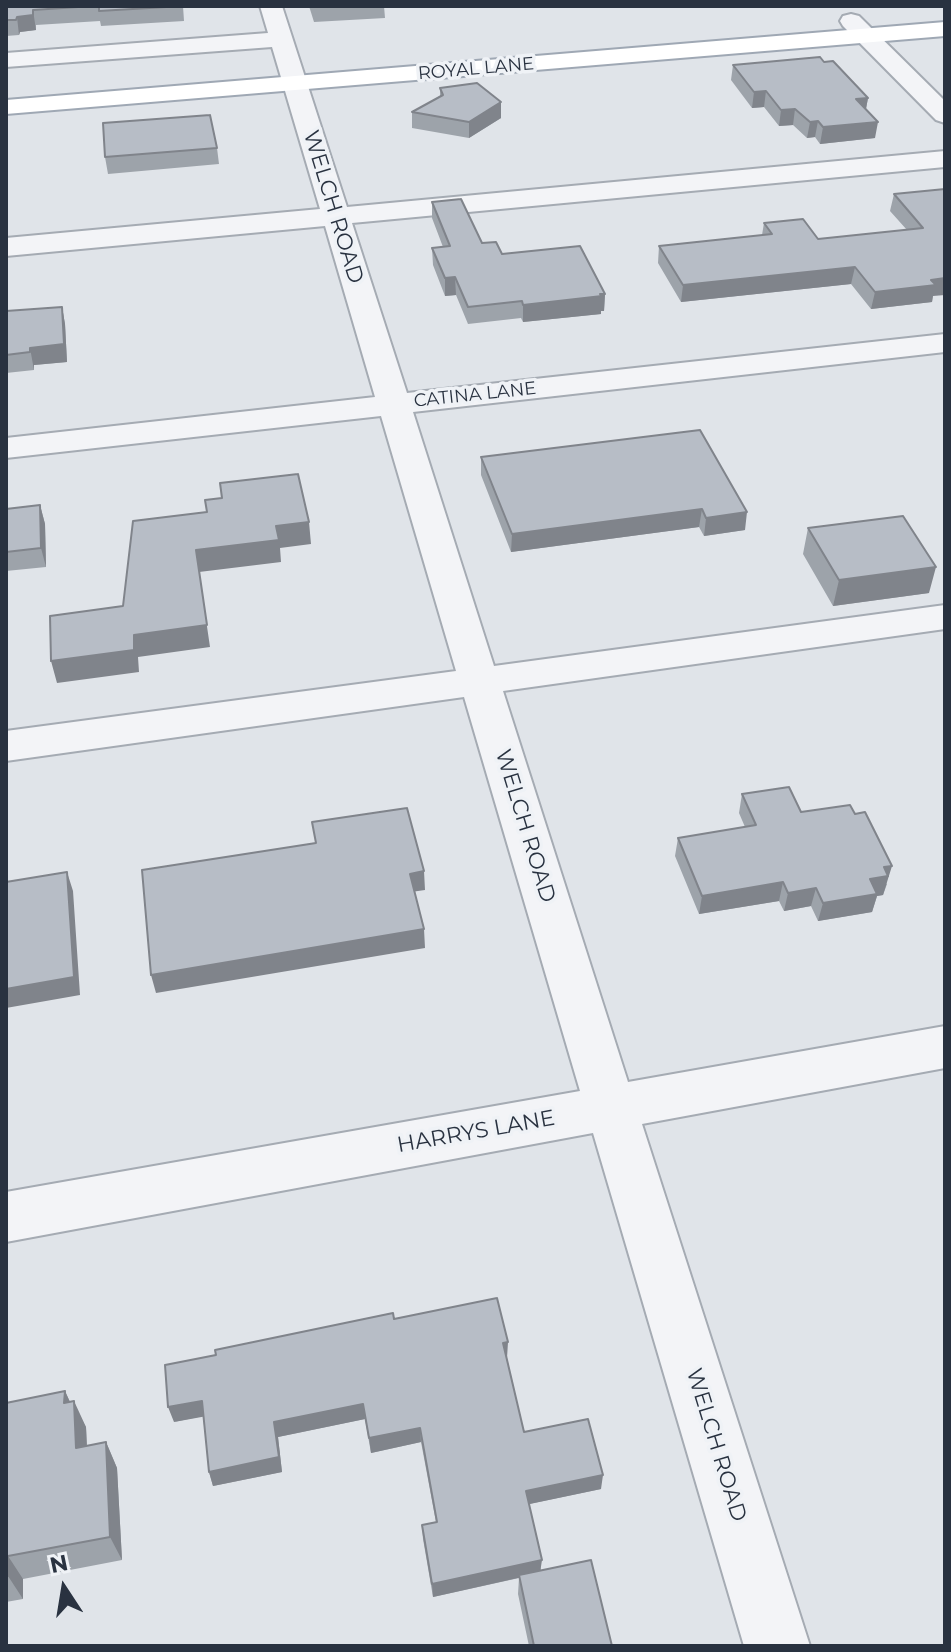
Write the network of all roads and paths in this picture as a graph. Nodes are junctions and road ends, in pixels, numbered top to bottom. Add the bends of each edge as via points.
1 (271, 6) edge
2 (945, 14) edge
3 (858, 28) junction
4 (945, 29) edge
5 (282, 39) junction
6 (6, 60) edge
7 (293, 75) junction
8 (6, 89) edge
9 (6, 107) edge
10 (945, 115) edge
11 (945, 159) edge
12 (336, 216) junction
13 (6, 247) edge
14 (945, 343) edge
15 (393, 404) junction
16 (6, 448) edge
17 (945, 617) edge
18 (479, 680) junction
19 (6, 746) edge
20 (945, 1047) edge
21 (613, 1107) junction
22 (6, 1217) edge
23 (777, 1646) edge

1 - 5 street, WELCH ROAD
2 - 3 main road, ROYAL LANE
3 - 4 main road, ROYAL LANE
3 - 7 main road, ROYAL LANE
3 - 10 street
5 - 6 street
5 - 7 street, WELCH ROAD
7 - 8 main road, ROYAL LANE
7 - 9 main road, ROYAL LANE
7 - 12 street, WELCH ROAD
11 - 12 street
12 - 13 street
12 - 15 street, WELCH ROAD
14 - 15 street, CATINA LANE
15 - 16 street, CATINA LANE
15 - 18 street, WELCH ROAD
17 - 18 street
18 - 19 street
18 - 21 street, WELCH ROAD
20 - 21 street, HARRYS LANE
21 - 22 street, HARRYS LANE
21 - 23 street, WELCH ROAD

